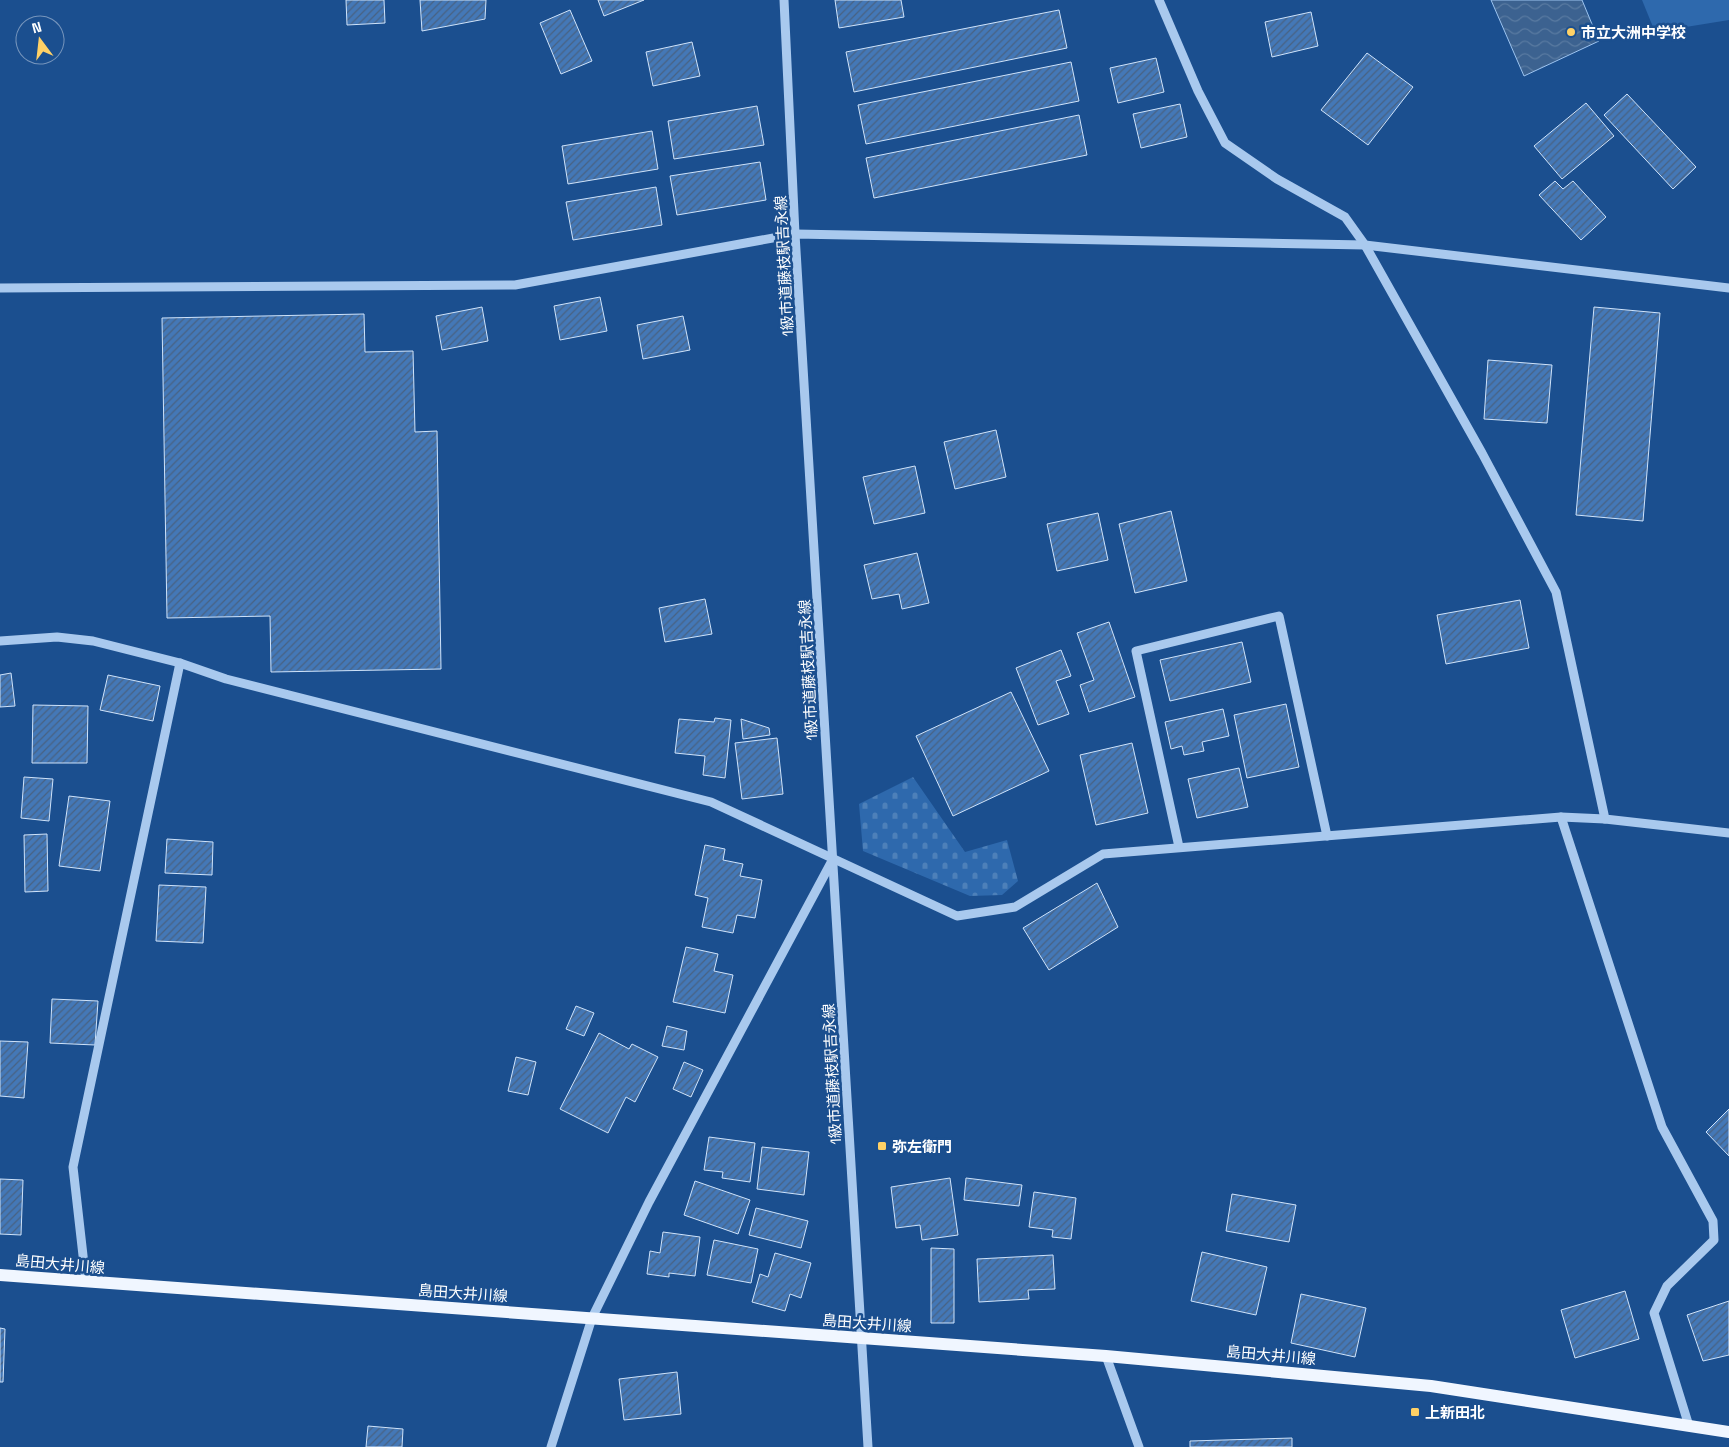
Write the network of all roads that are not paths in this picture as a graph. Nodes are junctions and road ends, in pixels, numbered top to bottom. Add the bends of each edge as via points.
1 (784, 0) edge
2 (1160, 0) edge
3 (795, 234) junction
4 (1365, 245) junction
5 (0, 288) edge
6 (1729, 288) edge
7 (0, 641) edge
8 (180, 663) junction
9 (1561, 818) junction
10 (1605, 819) junction
11 (1729, 833) edge
12 (1328, 836) junction
13 (1179, 847) junction
14 (833, 858) junction
15 (0, 1275) edge
16 (86, 1282) junction
17 (592, 1318) junction
18 (860, 1339) junction
19 (1106, 1356) junction
20 (1689, 1426) junction
21 (1729, 1432) edge
22 (551, 1447) edge
23 (868, 1447) edge
24 (1139, 1447) edge

1 - 3 street, 1級市道藤枝駅吉永線
2 - 4 street via 1198,91 1225,143 1277,179 1345,217
3 - 4 street
3 - 5 street via 515,285
3 - 14 street, 1級市道藤枝駅吉永線
4 - 6 street
4 - 10 street via 1556,592
7 - 8 street via 57,637 93,640
8 - 14 street via 226,678 711,802
8 - 16 street via 73,1167
9 - 10 street
9 - 12 street
9 - 20 street via 1662,1127 1713,1221 1714,1240 1667,1286 1654,1313
10 - 11 street
12 - 13 street
12 - 13 street via 1279,616 1136,651
13 - 14 street via 1103,854 1015,907 957,916
14 - 17 street via 648,1202
14 - 18 street, 1級市道藤枝駅吉永線
15 - 16 main road, 島田大井川線
16 - 17 main road, 島田大井川線
17 - 18 main road, 島田大井川線
17 - 22 street
18 - 19 main road, 島田大井川線
18 - 23 street, 1級市道藤枝駅吉永線
19 - 20 main road, 島田大井川線 via 1431,1386
19 - 24 street
20 - 21 main road, 島田大井川線

